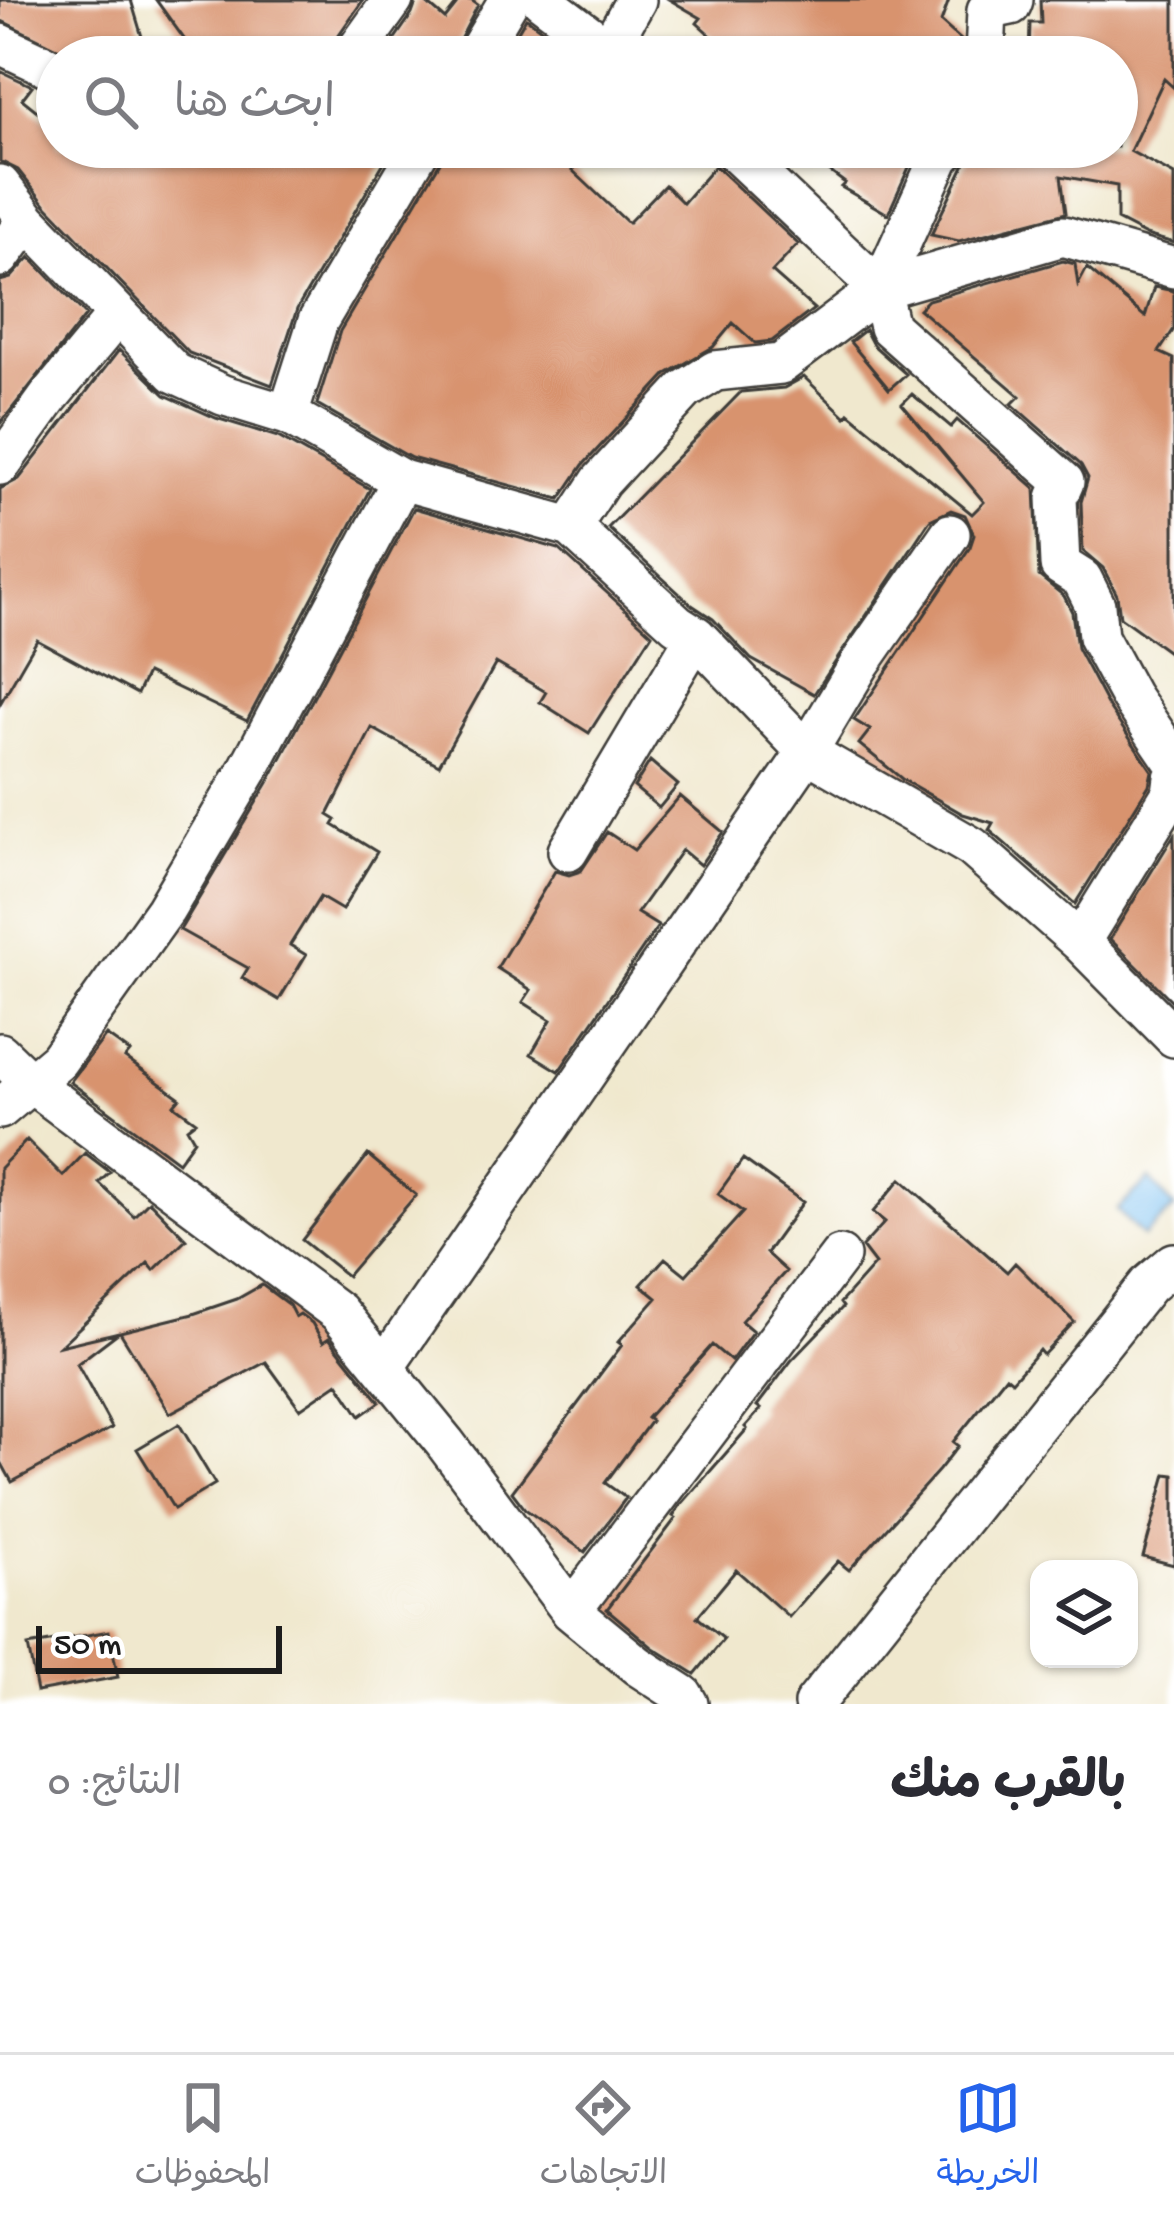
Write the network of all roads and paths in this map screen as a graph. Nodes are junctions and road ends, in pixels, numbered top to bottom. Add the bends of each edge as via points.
1 (393, 0) edge
2 (509, 0) edge
3 (542, 0) edge
4 (636, 0) edge
5 (1012, 0) edge
6 (367, 36) edge
7 (488, 36) edge
8 (590, 36) edge
9 (620, 36) edge
10 (986, 36) edge
11 (0, 44) edge
12 (36, 61) edge
13 (409, 168) edge
14 (752, 168) edge
15 (934, 168) edge
16 (0, 185) edge
17 (27, 220) junction
18 (0, 257) edge
19 (1174, 268) edge
20 (880, 290) junction
21 (118, 314) junction
22 (288, 415) junction
23 (0, 465) edge
24 (403, 480) junction
25 (571, 527) junction
26 (950, 534) dead end
27 (696, 636) junction
28 (807, 752) junction
29 (1174, 761) edge
30 (1174, 778) edge
31 (568, 851) dead end
32 (1080, 942) junction
33 (1174, 1037) edge
34 (0, 1053) edge
35 (31, 1083) junction
36 (0, 1109) edge
37 (840, 1256) dead end
38 (1174, 1263) edge
39 (385, 1366) junction
40 (571, 1611) junction
41 (688, 1704) edge
42 (814, 1704) edge

1 - 6 street
2 - 7 street
3 - 8 street
4 - 9 street
5 - 10 street via 987,10
11 - 12 street
13 - 22 street via 318,321
14 - 20 street
15 - 20 street
16 - 17 street
17 - 18 street
17 - 21 street
19 - 20 street via 1064,236
20 - 25 street via 781,364 715,371 685,390 601,481
20 - 29 street via 889,327 1064,482 1057,498 1060,565 1082,579 1098,637
21 - 22 street via 175,374
21 - 23 street
22 - 24 street
24 - 25 street
24 - 35 street via 165,910 58,1060
25 - 27 street
26 - 28 street
27 - 28 street
27 - 31 street
28 - 32 street via 972,847
28 - 39 street
30 - 32 street via 1172,794
32 - 33 street
34 - 35 street
35 - 36 street
35 - 39 street via 338,1312
37 - 40 street
38 - 42 street via 1148,1285
39 - 40 street
40 - 41 street

